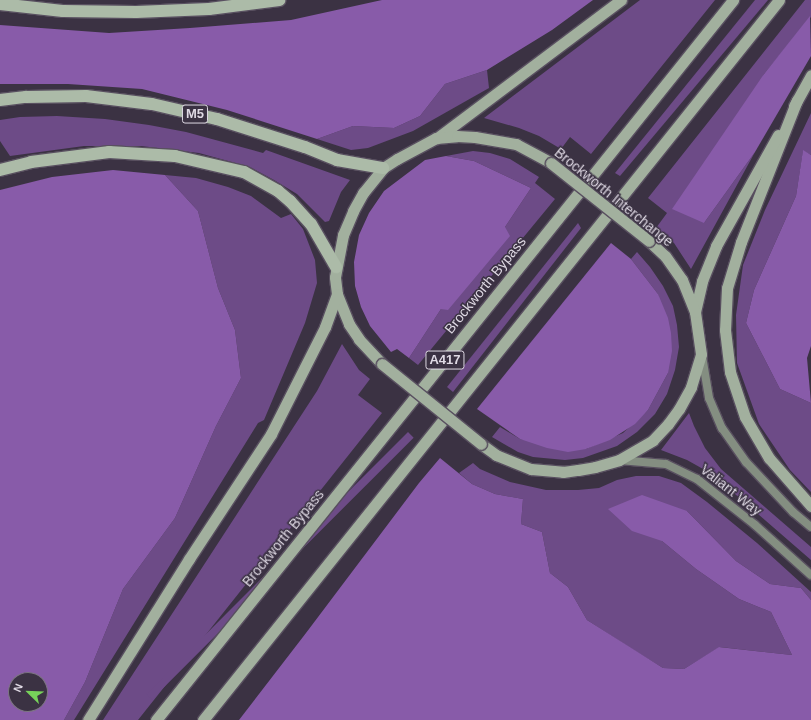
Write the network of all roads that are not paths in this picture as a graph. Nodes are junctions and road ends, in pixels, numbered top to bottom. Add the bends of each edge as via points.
1 (279, 0) edge
2 (621, 0) edge
3 (733, 0) edge
4 (779, 0) edge
5 (0, 4) edge
6 (811, 75) edge
7 (0, 100) edge
8 (797, 100) junction
9 (436, 138) junction
10 (383, 168) junction
11 (0, 170) edge
12 (336, 267) junction
13 (337, 294) junction
14 (695, 312) junction
15 (701, 354) junction
16 (618, 460) junction
17 (811, 506) edge
18 (811, 527) edge
19 (811, 575) edge
20 (88, 720) edge
21 (156, 720) edge
22 (203, 720) edge

1 - 5 highway via 209,9 136,12 63,11
2 - 9 highway
3 - 21 highway, Brockworth Bypass / A417
4 - 22 highway, A417
6 - 8 highway
7 - 10 highway, M5 via 86,96 152,104 217,119 337,160
8 - 14 highway via 716,246 702,280
8 - 17 highway via 741,242 727,288 725,330 730,372 745,417 769,458
9 - 10 highway, Brockworth Interchange
9 - 14 highway, Brockworth Interchange, bridge via 458,136 494,139 516,144 551,163 665,256 682,280
10 - 12 highway, Brockworth Interchange via 362,193 353,211 343,235
11 - 12 highway via 31,162 109,152 175,156 244,172 278,191 294,206 317,233
12 - 13 highway, Brockworth Interchange
13 - 16 highway, Brockworth Interchange, bridge via 349,324 382,364 496,455 514,463 547,471 578,470
13 - 20 highway via 325,327 271,434 188,560
14 - 15 highway, Brockworth Interchange
15 - 16 highway, Brockworth Interchange via 691,387 680,409 653,440
15 - 18 main road, Valiant Way via 709,398 722,428 746,462 793,512
16 - 19 main road, Valiant Way via 666,464 697,479 754,524

